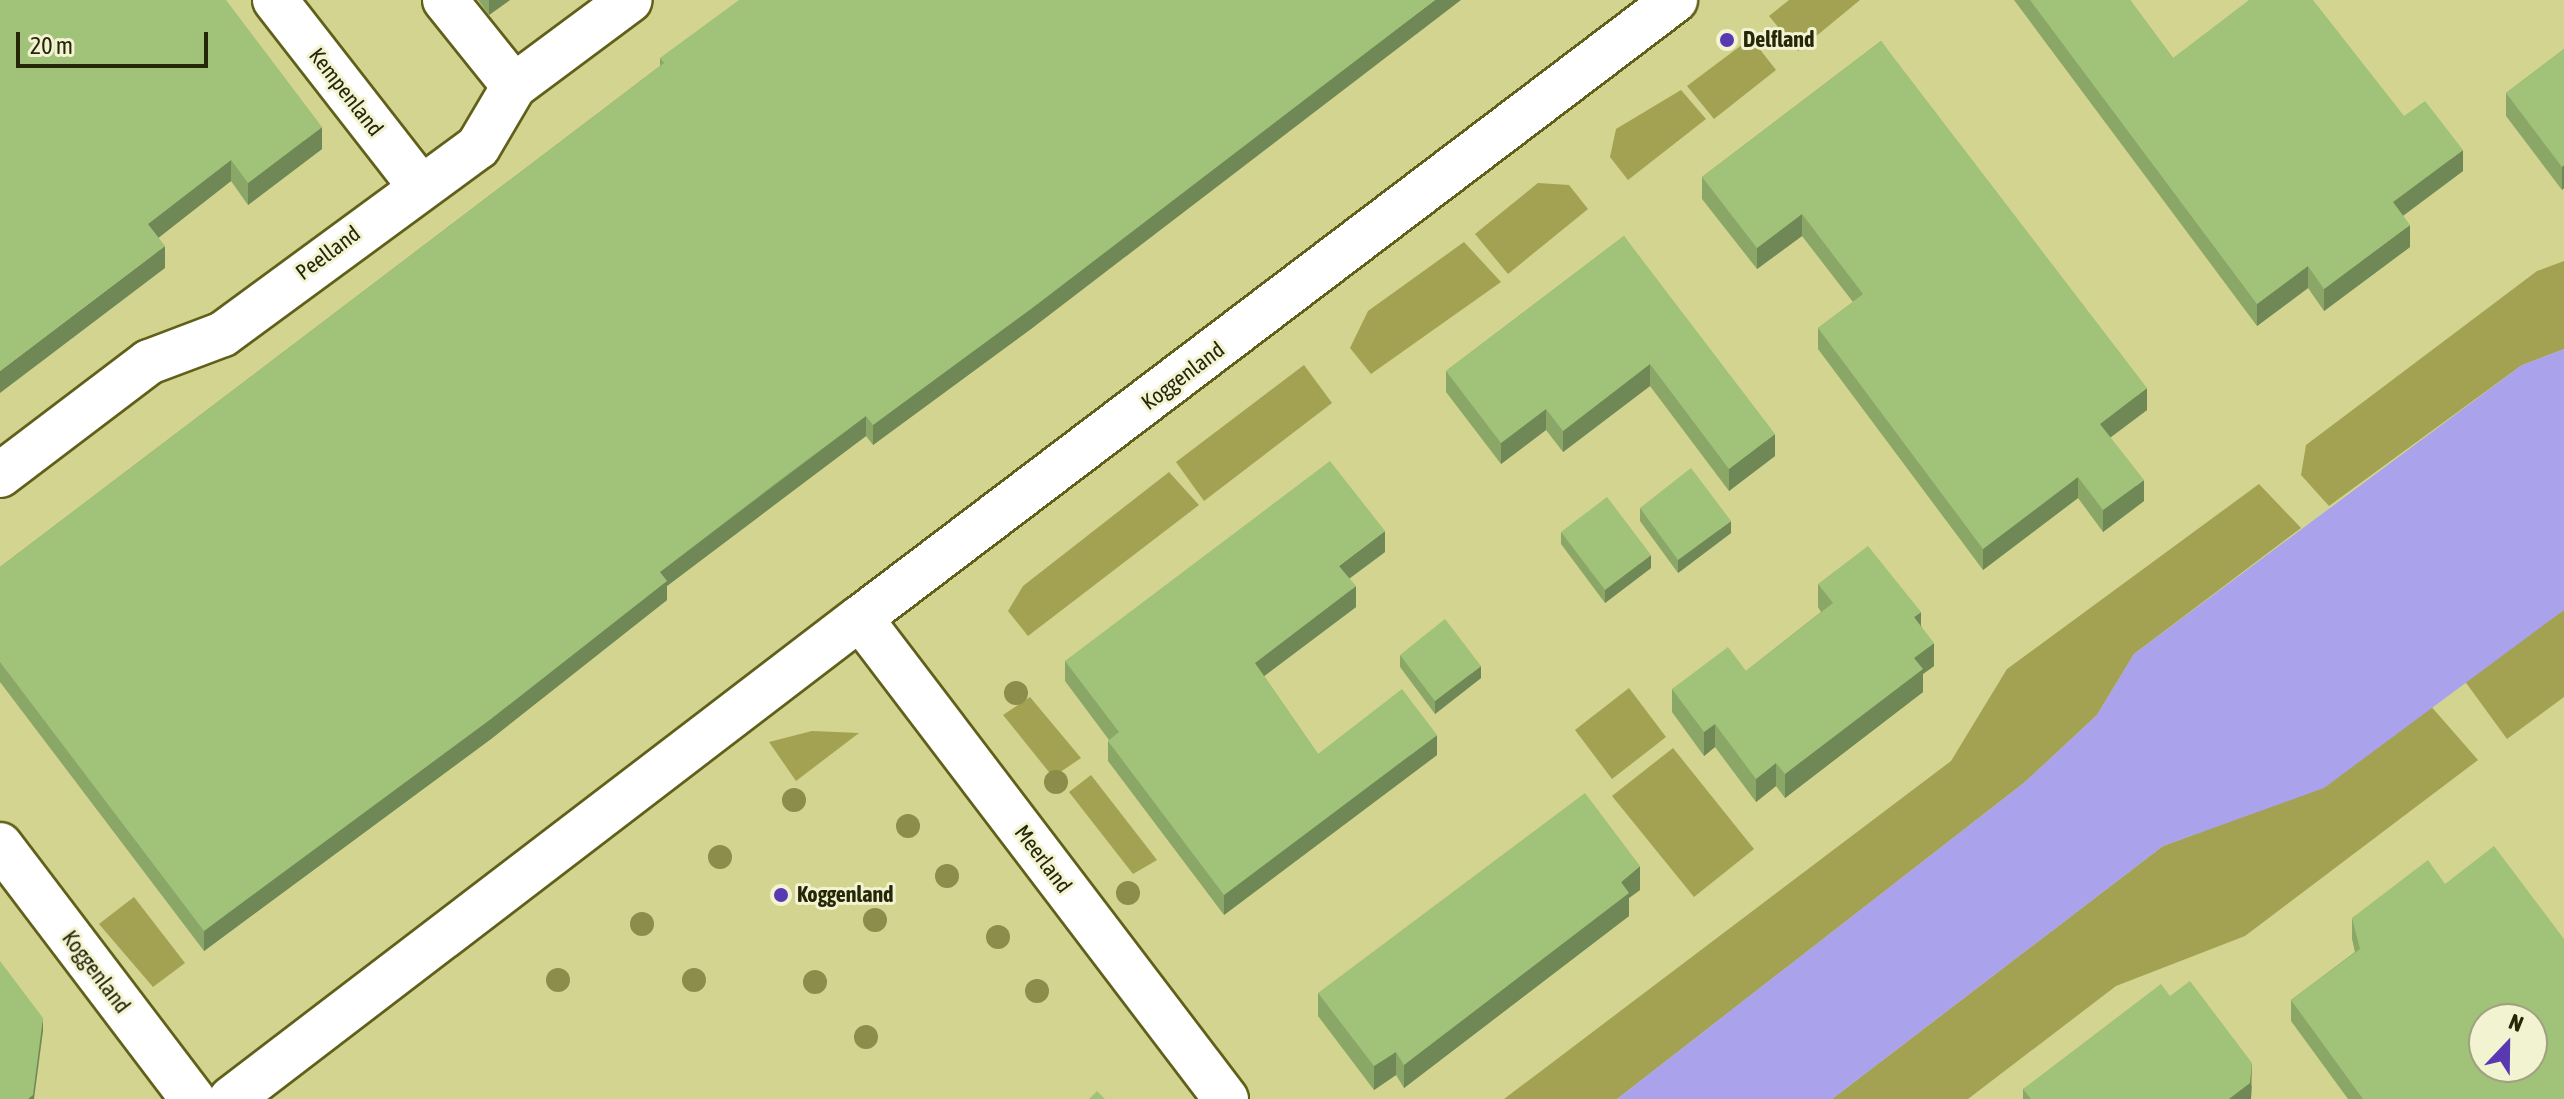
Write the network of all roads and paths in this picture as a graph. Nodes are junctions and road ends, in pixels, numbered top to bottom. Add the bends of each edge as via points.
1 (275, 0) edge
2 (445, 0) edge
3 (630, 0) edge
4 (1675, 0) edge
5 (514, 86) junction
6 (418, 184) junction
7 (0, 475) edge
8 (860, 618) junction
9 (0, 845) edge
10 (193, 1099) edge
11 (231, 1099) edge
12 (1226, 1099) edge

1 - 6 street, Kempenland
2 - 5 street
3 - 5 street, Peelland
4 - 8 street, Koggenland
5 - 6 street, Peelland via 478,147
6 - 7 street, Peelland via 223,334 149,362
8 - 11 street, Koggenland
8 - 12 street, Meerland
9 - 10 street, Koggenland

